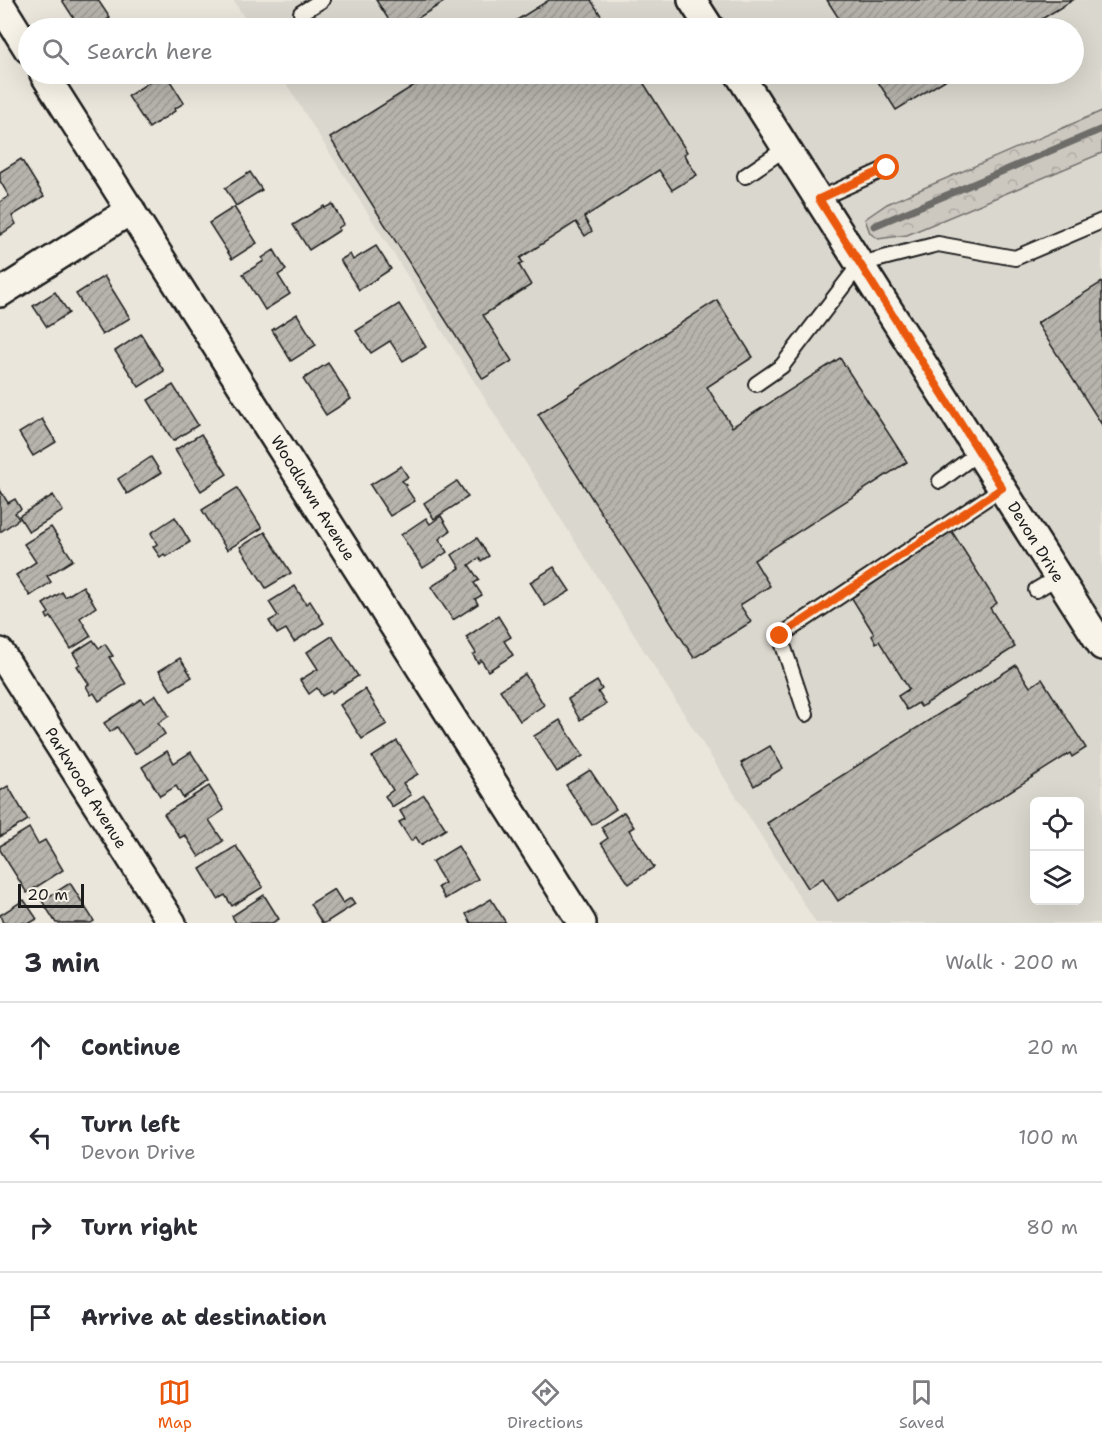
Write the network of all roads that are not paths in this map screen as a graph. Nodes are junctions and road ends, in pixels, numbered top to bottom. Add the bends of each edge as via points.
1 (322, 0) edge
2 (692, 0) edge
3 (0, 4) edge
4 (301, 13) dead end
5 (704, 18) edge
6 (18, 33) edge
7 (50, 84) edge
8 (745, 84) edge
9 (786, 148) junction
10 (887, 168) dead end
11 (745, 176) dead end
12 (819, 199) junction
13 (130, 210) junction
14 (1102, 221) edge
15 (860, 264) junction
16 (0, 292) edge
17 (756, 384) dead end
18 (979, 452) junction
19 (940, 481) dead end
20 (1002, 488) junction
21 (1102, 646) edge
22 (0, 652) edge
23 (806, 714) dead end
24 (172, 923) edge
25 (582, 923) edge

1 - 4 lane
2 - 5 street
3 - 6 street
7 - 13 street, Woodlawn Avenue
8 - 9 street, Devon Drive
9 - 11 lane
9 - 12 street, Devon Drive
10 - 12 lane
12 - 15 street, Devon Drive
13 - 16 street
13 - 25 street, Woodlawn Avenue
14 - 15 lane via 1015,258 938,244
15 - 17 lane via 782,366
15 - 18 street, Devon Drive
18 - 19 lane
18 - 20 street, Devon Drive
20 - 21 street, Devon Drive via 1047,583
20 - 23 lane via 780,636
22 - 24 street, Parkwood Avenue

